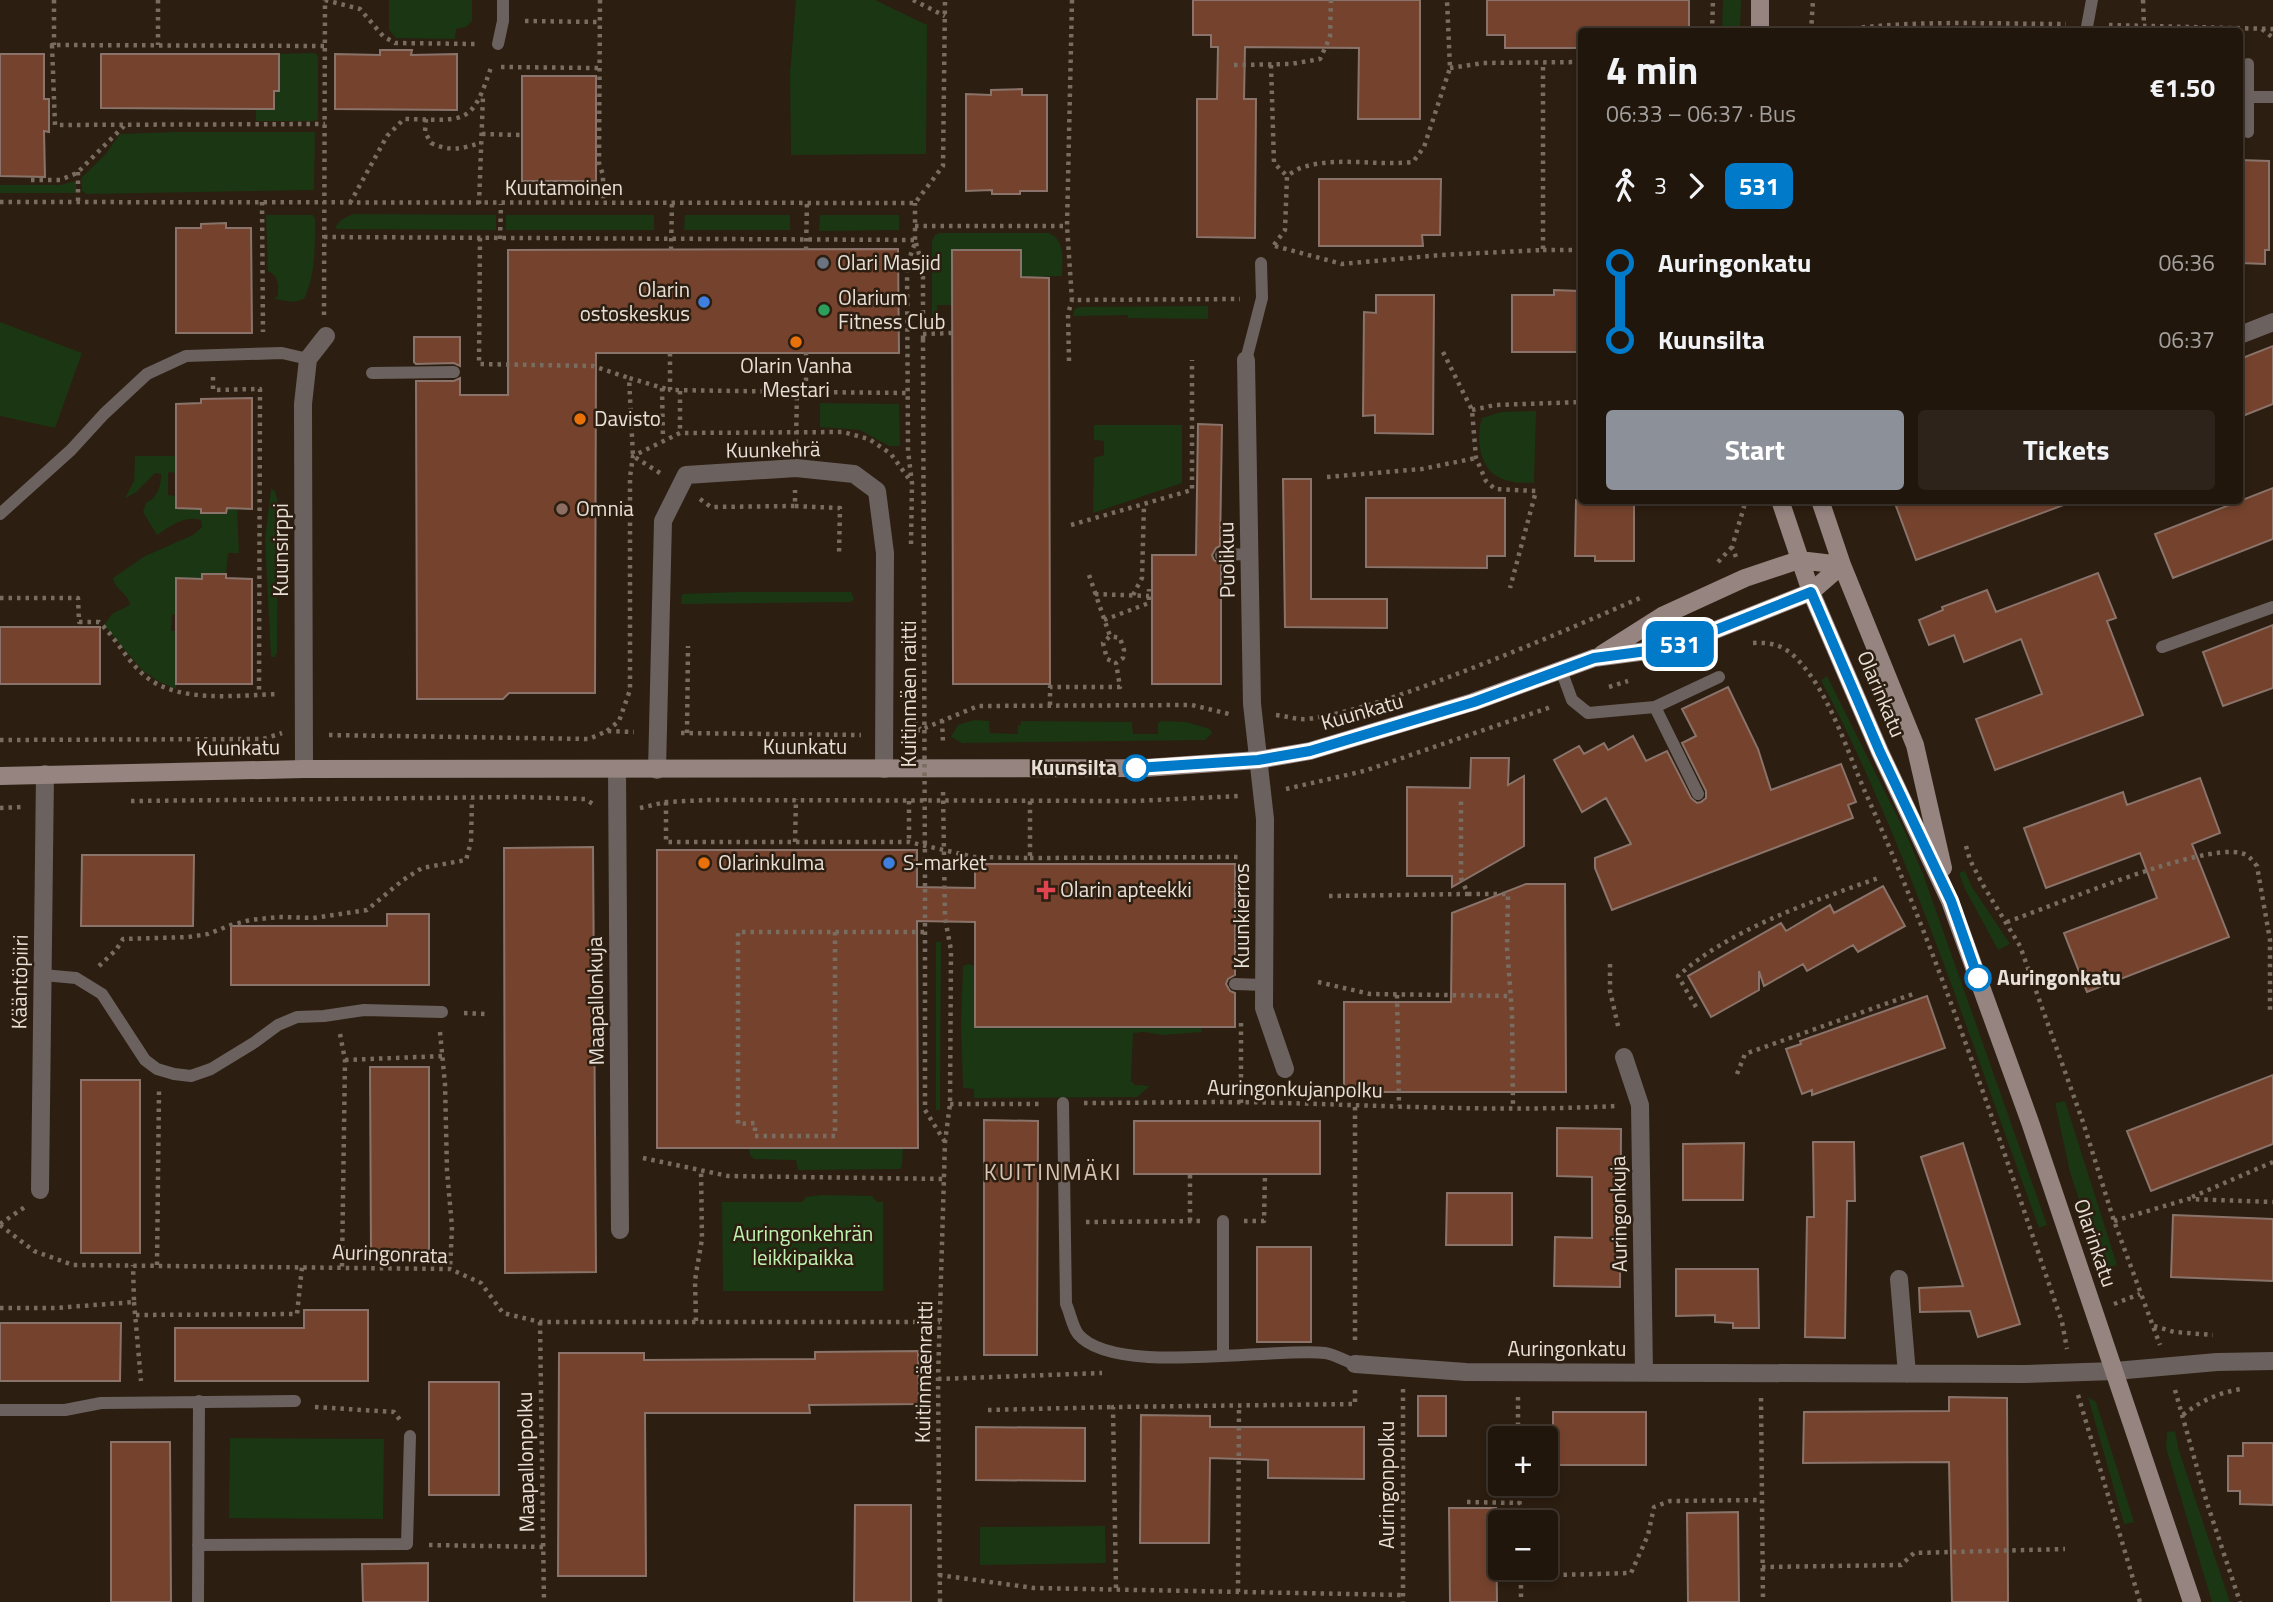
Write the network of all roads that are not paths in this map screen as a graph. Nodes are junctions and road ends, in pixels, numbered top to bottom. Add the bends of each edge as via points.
1 (503, 0) edge
2 (1760, 0) edge
3 (2092, 0) edge
4 (1760, 28) edge
5 (2086, 28) edge
6 (498, 44) road end
7 (2248, 64) dead end
8 (2248, 97) junction
9 (2273, 97) edge
10 (2248, 132) dead end
11 (1261, 263) road end
12 (2273, 322) edge
13 (2243, 334) edge
14 (326, 336) road end
15 (308, 359) junction
16 (1245, 360) joint
17 (454, 372) dead end
18 (372, 373) dead end
19 (1781, 504) edge
20 (1821, 504) edge
21 (0, 514) edge
22 (1249, 554) junction
23 (1221, 555) dead end
24 (1800, 560) junction
25 (1842, 565) junction
26 (1811, 592) junction
27 (2273, 607) edge
28 (2162, 646) dead end
29 (1594, 658) junction
30 (1561, 670) junction
31 (1718, 677) dead end
32 (1655, 707) junction
33 (1258, 760) junction
34 (304, 769) junction
35 (884, 769) junction
36 (617, 770) junction
37 (657, 770) junction
38 (46, 774) junction
39 (0, 776) edge
40 (1698, 794) dead end
41 (1951, 901) junction
42 (43, 975) junction
43 (1235, 984) dead end
44 (1264, 985) junction
45 (441, 1012) road end
46 (1624, 1057) dead end
47 (1285, 1069) dead end
48 (1063, 1104) road end
49 (40, 1190) dead end
50 (1223, 1221) road end
51 (621, 1230) dead end
52 (1899, 1279) dead end
53 (1223, 1356) junction
54 (2273, 1361) edge
55 (1355, 1364) joint
56 (2115, 1371) junction
57 (1644, 1372) junction
58 (1907, 1374) junction
59 (199, 1401) junction
60 (295, 1401) road end
61 (0, 1410) edge
62 (407, 1432) road end
63 (198, 1545) junction
64 (198, 1602) edge
65 (2192, 1602) edge

1 - 6 lane
2 - 4 main road
3 - 5 lane
7 - 8 lane
8 - 9 lane
8 - 10 lane
11 - 16 lane via 1262,299
12 - 13 street
14 - 15 street
15 - 21 lane via 282,353 186,356 148,374
15 - 34 street, Kuunsirppi via 303,404
16 - 22 street, Puolikuu
17 - 18 lane
19 - 24 main road, Olarinkatu
20 - 25 main road, Olarinkatu
22 - 23 lane
22 - 33 street, Puolikuu
24 - 25 main road, Kuunkatu
24 - 26 main road, Olarinkatu
24 - 29 main road, Kuunkatu via 1745,578 1662,616
25 - 26 main road, Kuunkatu
25 - 41 main road, Olarinkatu via 1915,745
26 - 29 main road, Kuunkatu via 1670,648
26 - 41 main road, Olarinkatu
27 - 28 lane
29 - 30 main road, Kuunkatu
30 - 32 lane via 1572,699 1588,713
30 - 33 main road, Kuunkatu via 1380,731
31 - 32 lane
32 - 40 lane
33 - 35 main road, Kuunkatu via 1145,768
33 - 44 street, Kuunkierros via 1265,819
34 - 36 main road, Kuunkatu
34 - 38 main road, Kuunkatu
35 - 37 main road, Kuunkatu
35 - 37 street, Kuunkehrä via 885,553 877,491 854,474 796,468 687,475 663,521
36 - 37 main road, Kuunkatu
36 - 51 street, Maapallonkuja
38 - 39 main road, Kuunkatu
38 - 42 street, Kääntöpiiri
41 - 56 main road, Olarinkatu
42 - 45 lane via 80,980 102,994 145,1060 159,1070 191,1076 211,1069 297,1017 364,1010
42 - 49 street, Kääntöpiiri
43 - 44 lane
44 - 47 street, Kuunkierros via 1264,1008
46 - 57 street, Auringonkuja via 1640,1105
48 - 53 lane via 1066,1304 1078,1333 1098,1348 1125,1356
50 - 53 lane
52 - 58 street
53 - 55 lane via 1326,1353
54 - 56 street, Auringonkatu
55 - 57 street, Auringonkatu via 1517,1372
56 - 58 street, Auringonkatu
56 - 65 main road, Olarinkatu
57 - 58 street, Auringonkatu
59 - 60 lane
59 - 61 lane
59 - 63 lane
62 - 63 lane via 407,1544
63 - 64 lane

